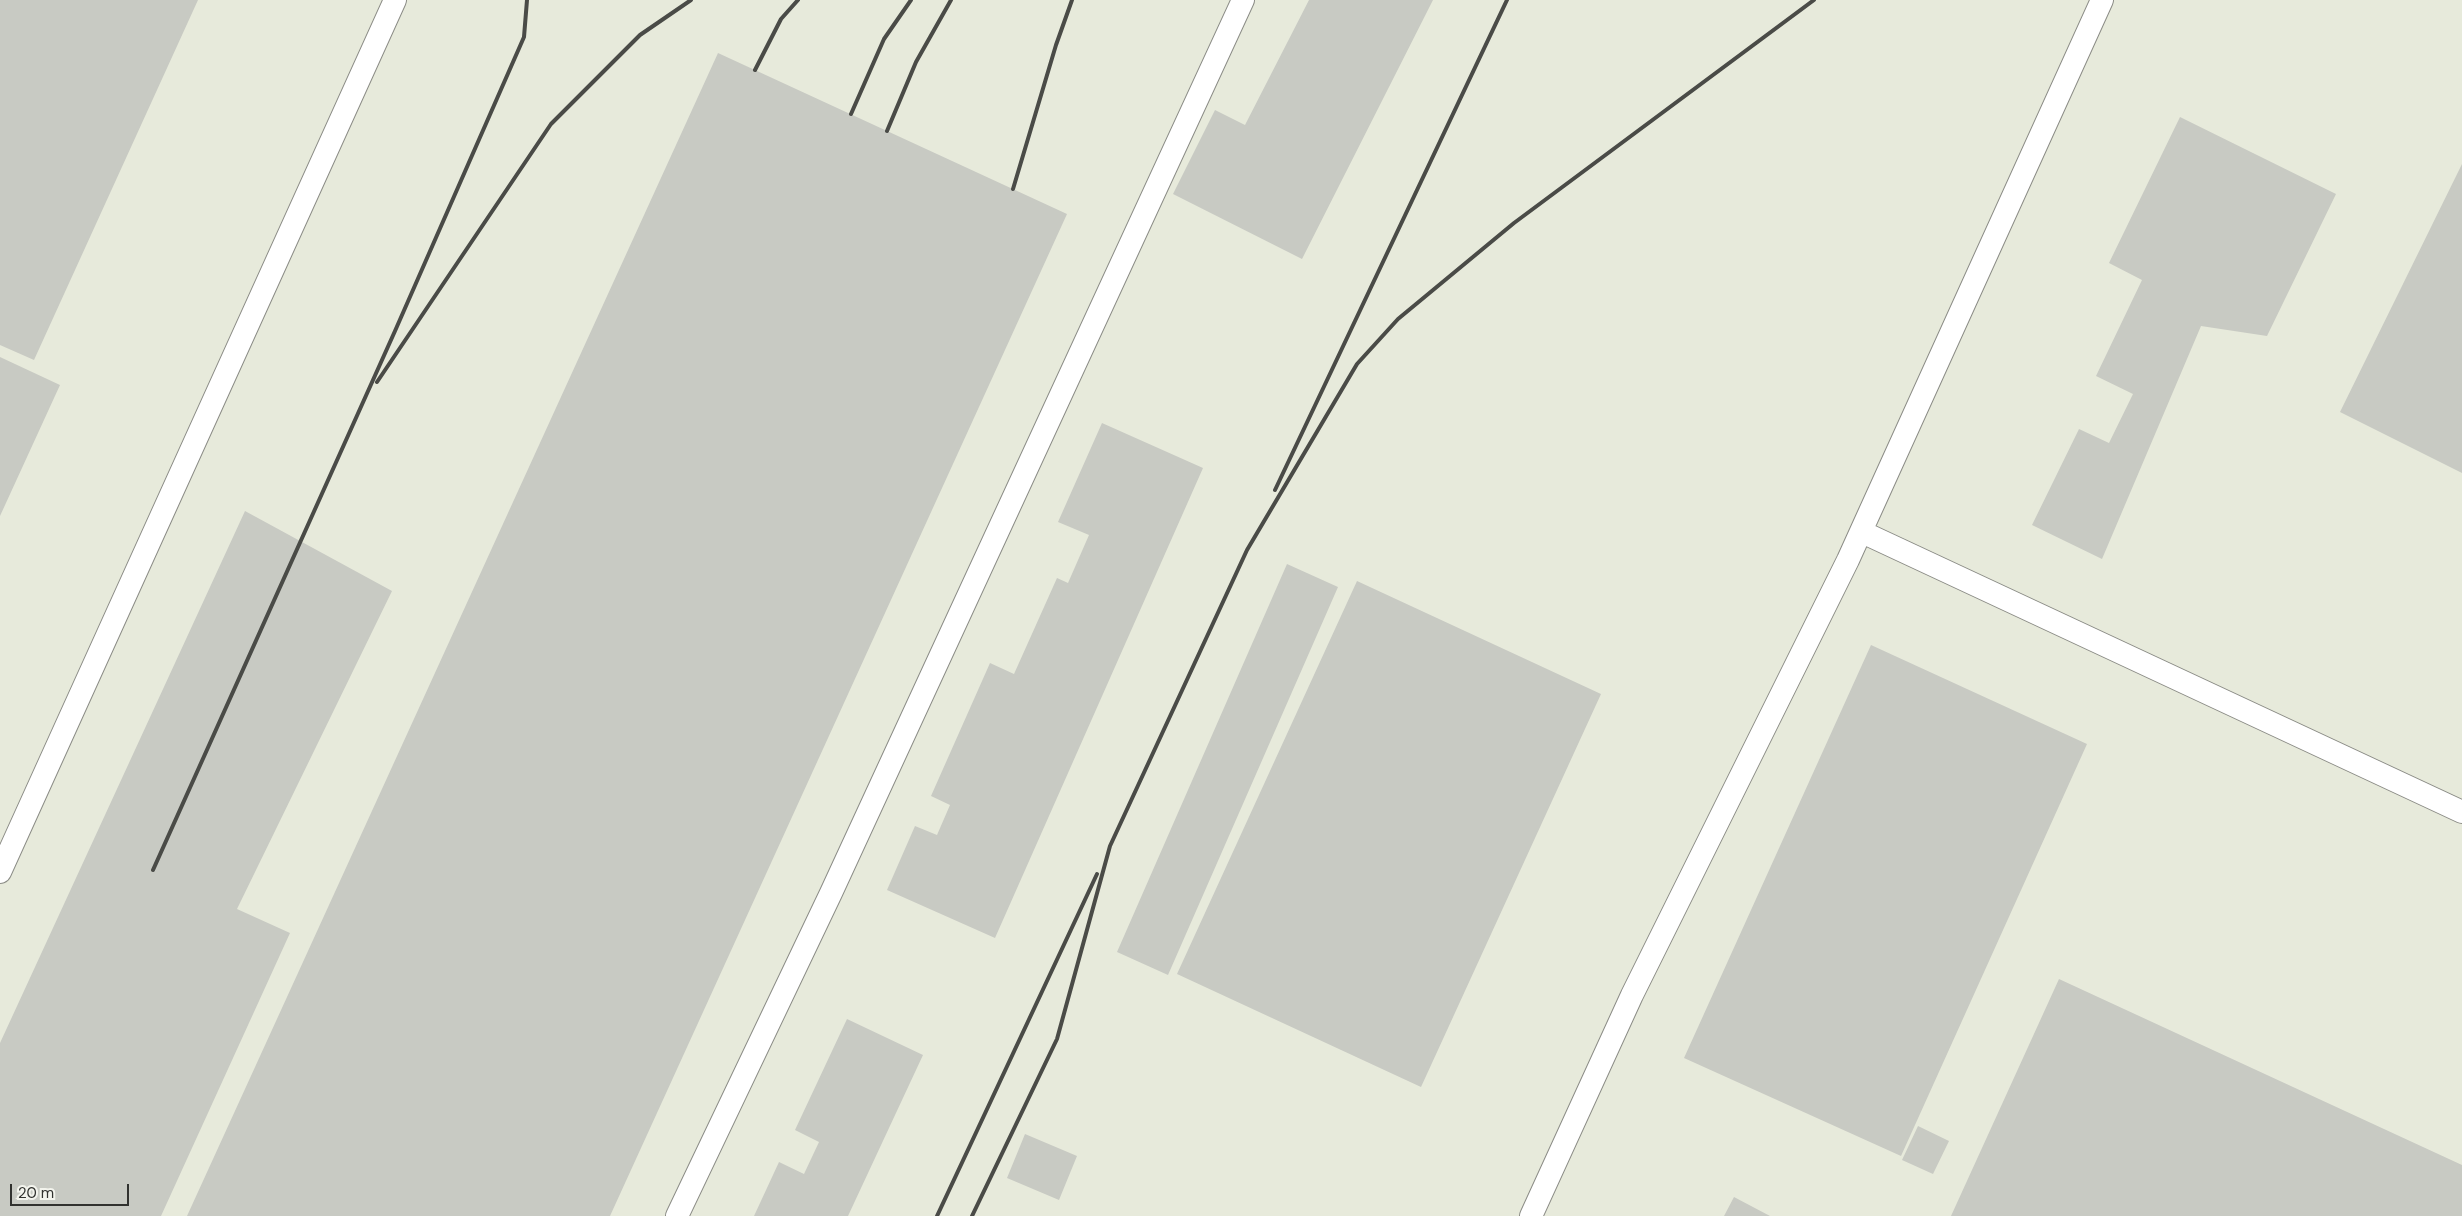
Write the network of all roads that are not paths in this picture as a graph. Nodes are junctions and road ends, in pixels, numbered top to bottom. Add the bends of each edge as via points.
1 (395, 0) edge
2 (1244, 0) edge
3 (2102, 0) edge
4 (1862, 532) junction
5 (2462, 812) edge
6 (0, 872) edge
7 (677, 1216) edge
8 (1531, 1216) edge

1 - 6 lane
2 - 7 lane
3 - 4 lane
4 - 5 lane
4 - 8 lane via 1632,995

